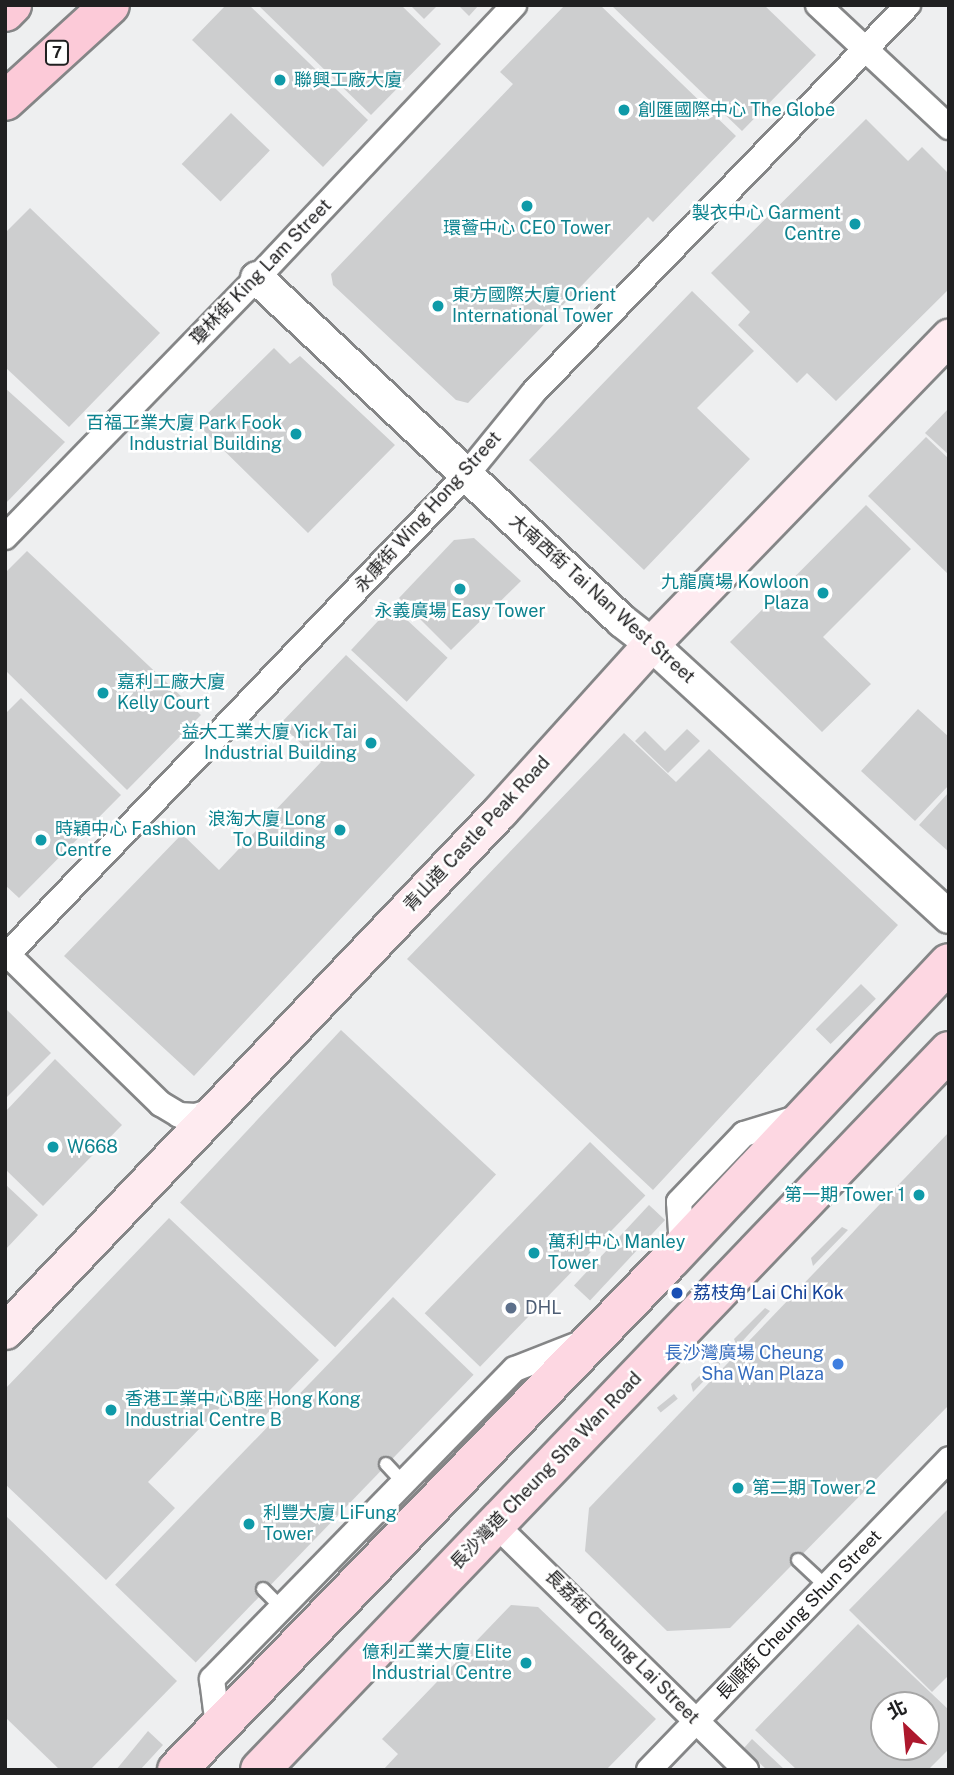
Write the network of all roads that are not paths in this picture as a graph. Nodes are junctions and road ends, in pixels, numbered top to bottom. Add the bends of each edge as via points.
1 (12, 5) edge
2 (110, 5) edge
3 (514, 5) edge
4 (818, 5) edge
5 (908, 5) edge
6 (5, 12) edge
7 (864, 50) junction
8 (5, 102) edge
9 (949, 127) edge
10 (257, 278) junction
11 (949, 337) edge
12 (467, 474) junction
13 (5, 537) edge
14 (651, 644) junction
15 (949, 917) edge
16 (6, 954) edge
17 (949, 962) edge
18 (949, 1051) edge
19 (217, 1109) junction
20 (5, 1331) edge
21 (589, 1340) junction
22 (949, 1460) edge
23 (386, 1464) dead end
24 (404, 1483) junction
25 (496, 1525) junction
26 (798, 1560) dead end
27 (826, 1586) junction
28 (263, 1589) dead end
29 (281, 1607) junction
30 (696, 1721) junction
31 (218, 1727) junction
32 (177, 1770) edge
33 (260, 1770) edge
34 (649, 1770) edge
35 (746, 1770) edge

1 - 6 highway
2 - 8 highway, 7
3 - 10 street, 瓊林街 King Lam Street
4 - 7 street
5 - 7 street, 永康街 Wing Hong Street
7 - 9 street
7 - 12 street, 永康街 Wing Hong Street via 533,393
10 - 12 street, 大南西街 Tai Nan West Street
10 - 13 street, 瓊林街 King Lam Street
11 - 14 main road, 青山道 Castle Peak Road
12 - 14 street, 大南西街 Tai Nan West Street
12 - 16 street, 永康街 Wing Hong Street
14 - 15 street, 大南西街 Tai Nan West Street
14 - 19 main road, 青山道 Castle Peak Road via 500,811
16 - 19 street via 161,1104 179,1115 196,1116
17 - 21 main road
18 - 25 main road, 長沙灣道 Cheung Sha Wan Road
19 - 20 main road, 青山道 Castle Peak Road
21 - 24 street via 515,1369
21 - 31 main road
22 - 27 street, 長順街 Cheung Shun Street
23 - 24 lane
24 - 29 street
25 - 30 street, 長荔街 Cheung Lai Street
25 - 33 main road, 長沙灣道 Cheung Sha Wan Road
26 - 27 lane
27 - 30 street, 長順街 Cheung Shun Street
28 - 29 lane
29 - 31 street via 212,1679
30 - 34 street, 長順街 Cheung Shun Street
30 - 35 street, 長荔街 Cheung Lai Street
31 - 32 main road

